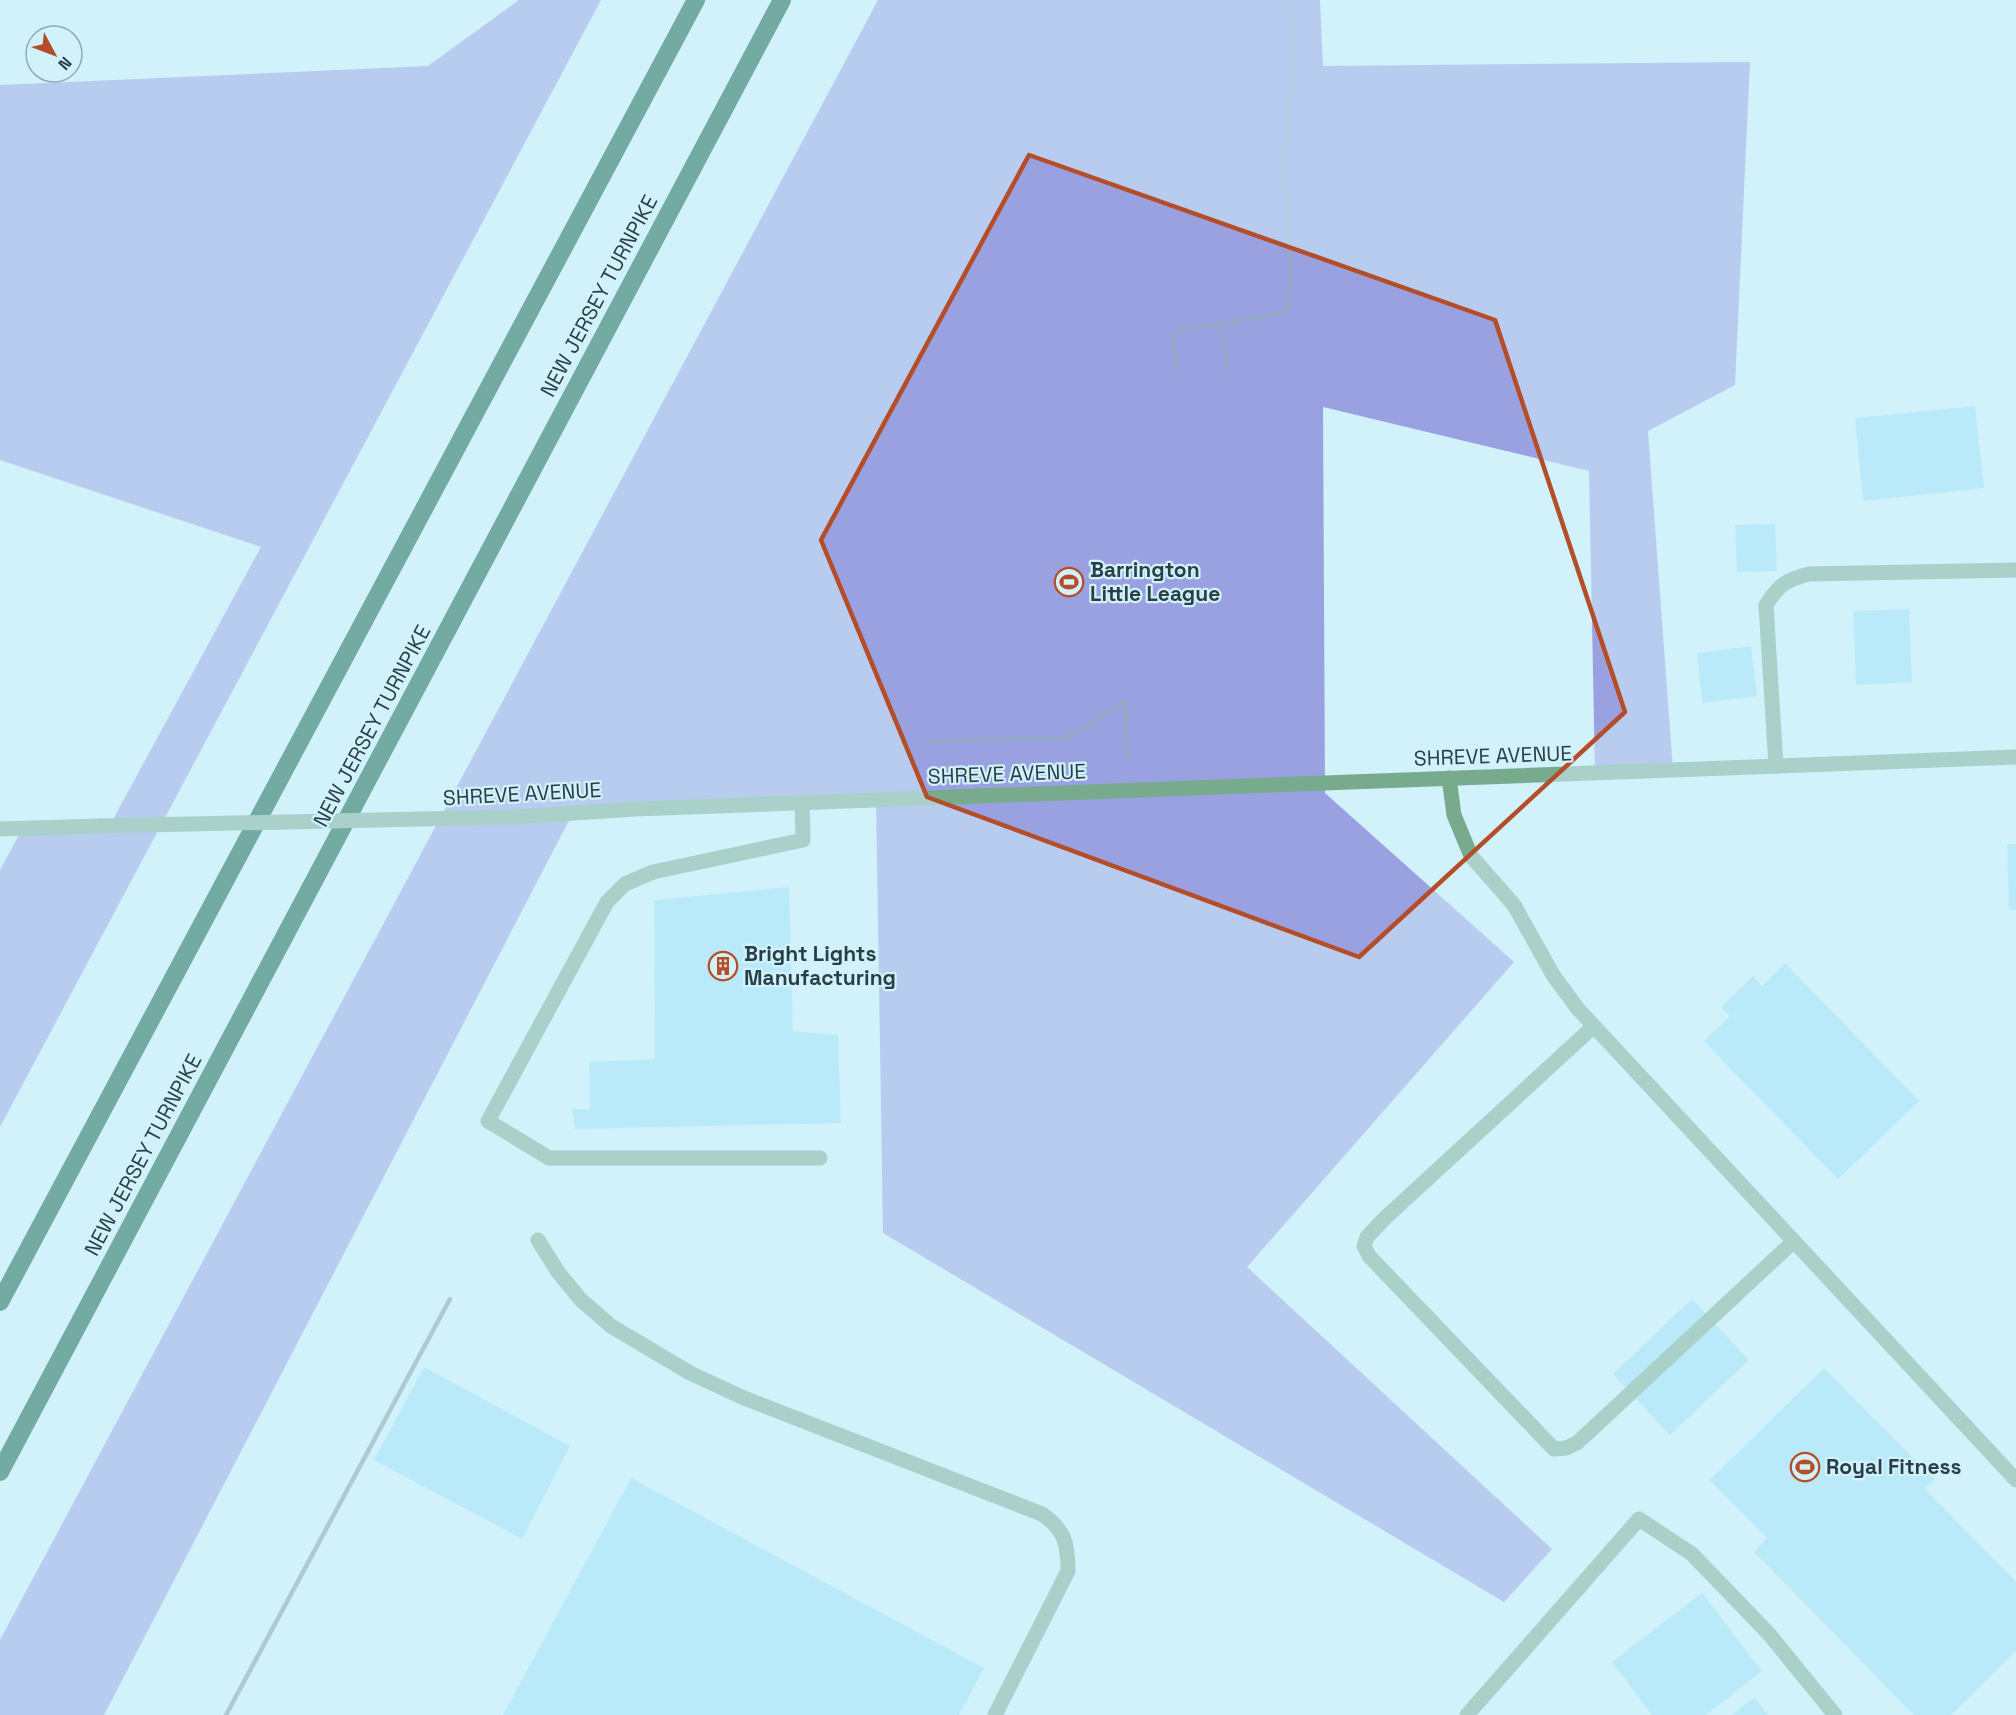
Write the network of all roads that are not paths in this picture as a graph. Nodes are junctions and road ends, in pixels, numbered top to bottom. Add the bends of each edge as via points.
1 (696, 0) edge
2 (782, 0) edge
3 (2016, 570) edge
4 (2016, 757) edge
5 (1776, 766) junction
6 (1449, 778) junction
7 (802, 802) junction
8 (0, 829) edge
9 (1594, 1026) junction
10 (820, 1158) dead end
11 (538, 1240) dead end
12 (1794, 1241) junction
13 (0, 1302) edge
14 (0, 1472) edge
15 (2016, 1480) edge
16 (995, 1715) edge
17 (1467, 1715) edge
18 (1835, 1715) edge

1 - 13 highway
2 - 14 highway, NEW JERSEY TURNPIKE
3 - 5 street via 1809,574 1778,586 1766,605
4 - 5 street, SHREVE AVENUE
5 - 6 street, SHREVE AVENUE
6 - 7 street, SHREVE AVENUE
6 - 9 street via 1454,814 1470,855 1514,905 1553,975
7 - 8 street, SHREVE AVENUE, bridge via 514,817
7 - 10 street via 804,840 653,872 625,884 607,902 488,1121 549,1158
9 - 12 street
9 - 12 street via 1385,1218 1367,1237 1364,1246 1369,1256 1554,1449 1577,1443
11 - 16 street via 581,1300 611,1326 690,1373 744,1398 1042,1514 1056,1524 1066,1545 1068,1571
12 - 15 street
17 - 18 street via 1640,1519 1692,1554 1769,1634

